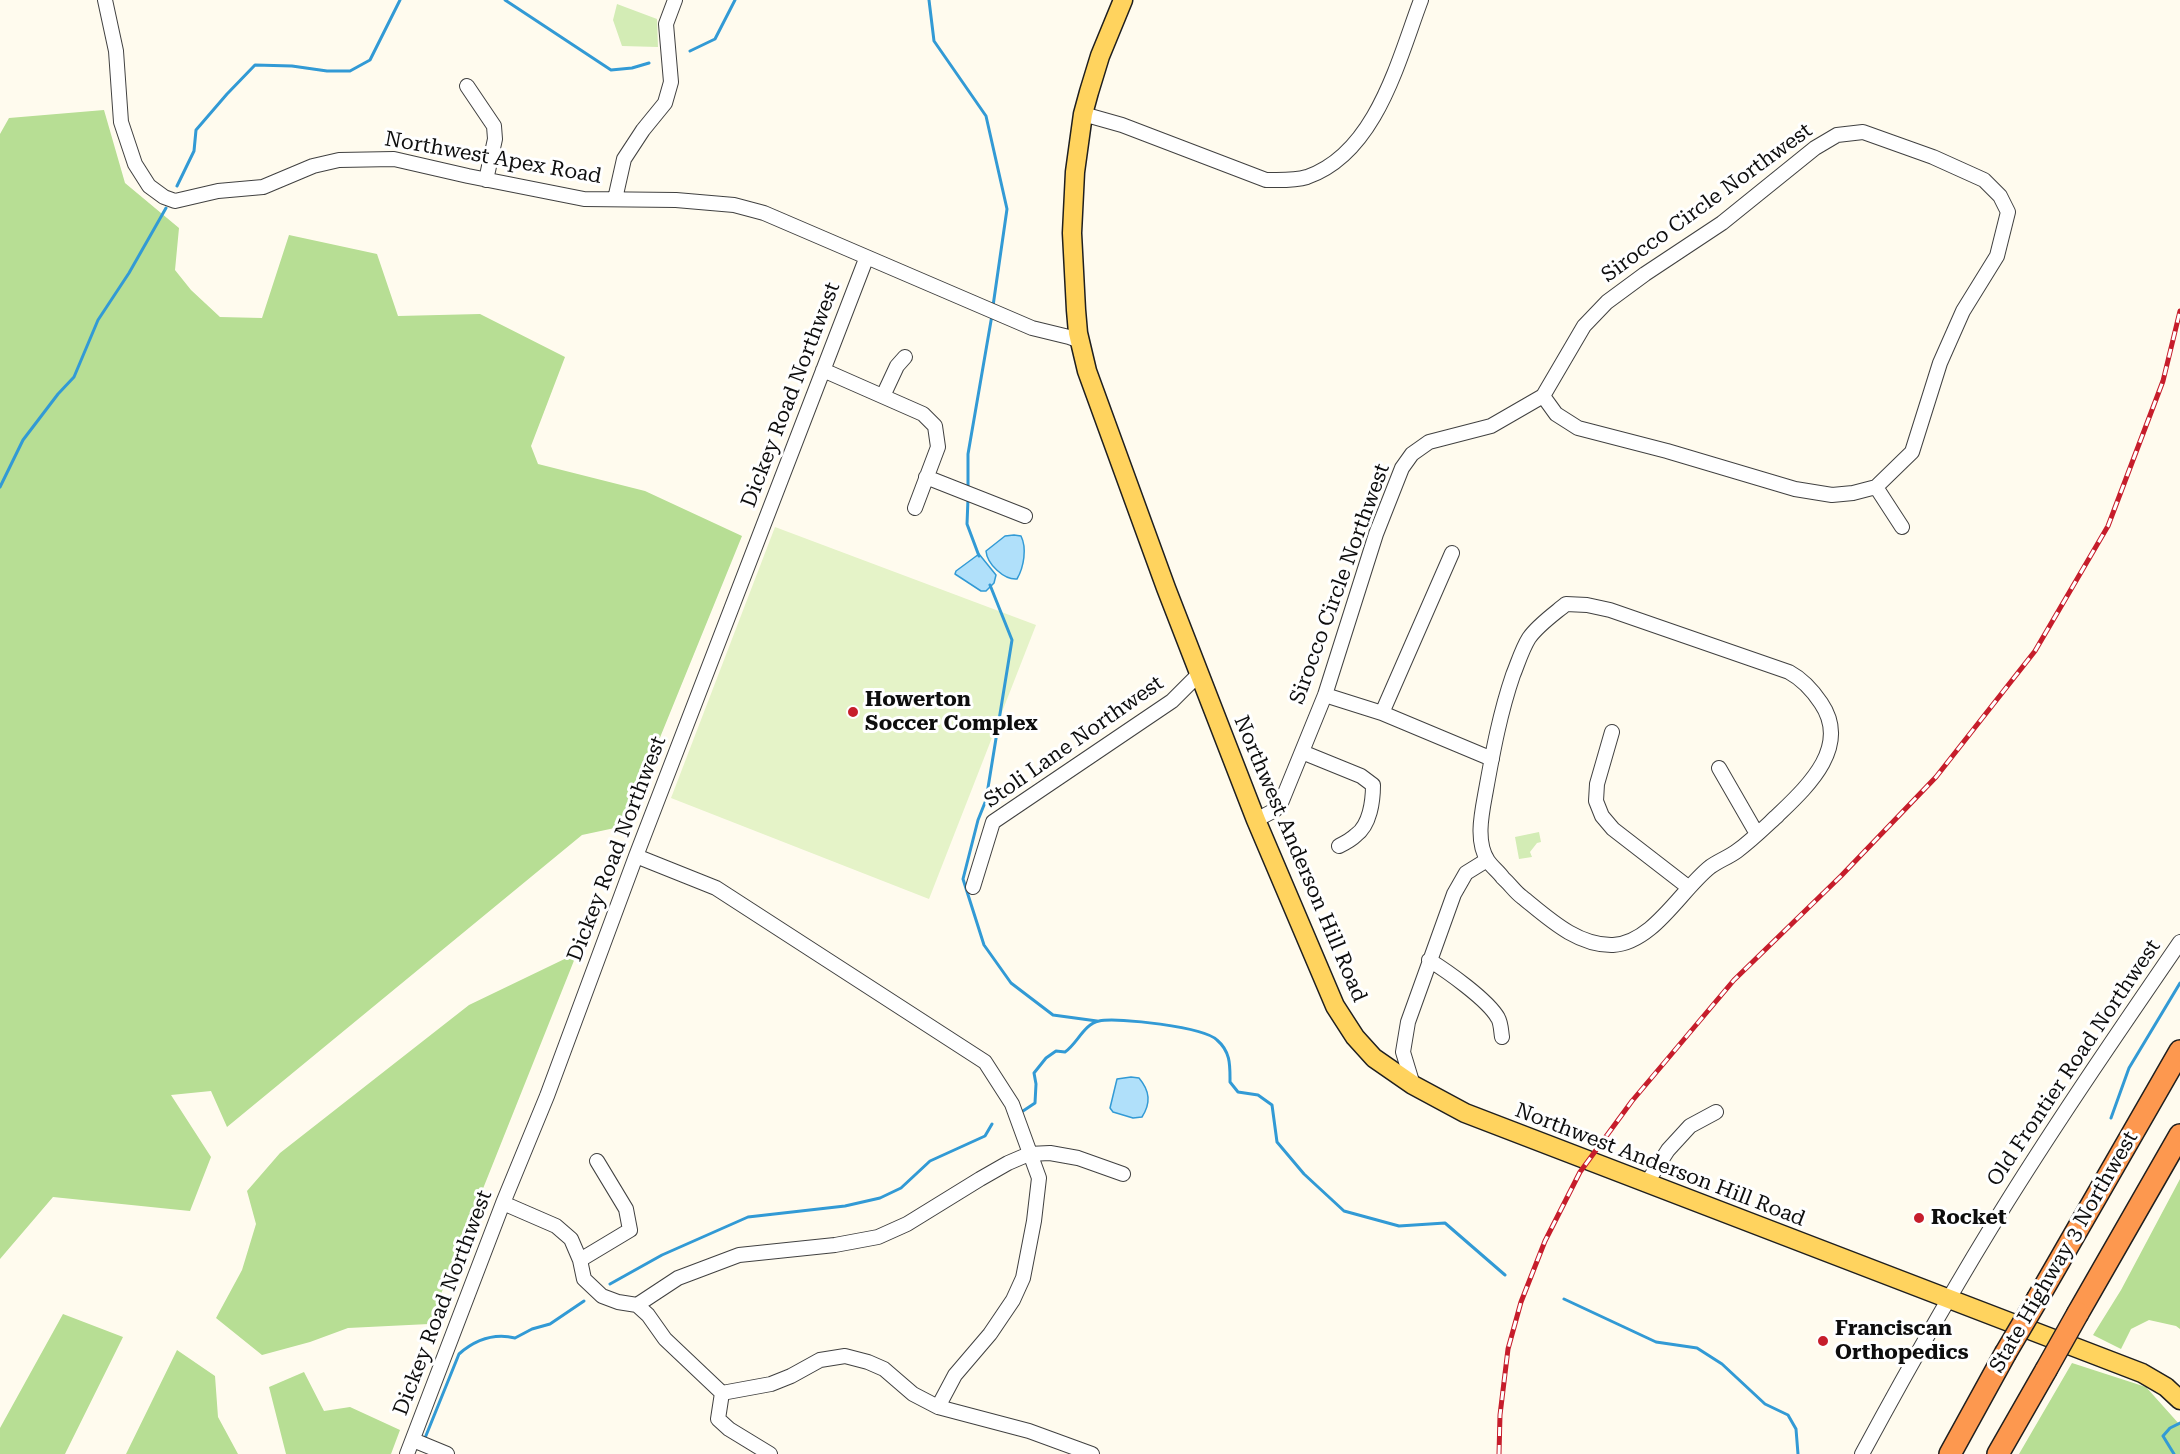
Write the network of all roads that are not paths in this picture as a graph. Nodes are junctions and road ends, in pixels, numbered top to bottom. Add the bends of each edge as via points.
1 (105, 0) edge
2 (675, 0) edge
3 (1123, 0) edge
4 (1421, 0) edge
5 (467, 86) dead end
6 (1083, 114) junction
7 (486, 180) junction
8 (615, 199) junction
9 (866, 259) junction
10 (1080, 341) junction
11 (905, 357) dead end
12 (823, 370) junction
13 (883, 396) junction
14 (1543, 396) junction
15 (926, 477) junction
16 (1876, 487) junction
17 (915, 508) dead end
18 (1025, 516) dead end
19 (1902, 527) dead end
20 (1452, 553) dead end
21 (1200, 673) junction
22 (1325, 695) junction
23 (1382, 713) junction
24 (1612, 732) dead end
25 (1302, 752) junction
26 (1492, 759) junction
27 (1719, 768) dead end
28 (1256, 820) junction
29 (1757, 834) junction
30 (1340, 846) dead end
31 (636, 856) junction
32 (1487, 860) junction
33 (973, 887) dead end
34 (1688, 887) junction
35 (2180, 942) edge
36 (1429, 960) junction
37 (1502, 1037) dead end
38 (2180, 1051) edge
39 (1413, 1085) junction
40 (1716, 1112) dead end
41 (2180, 1135) edge
42 (1029, 1154) junction
43 (597, 1161) dead end
44 (1123, 1174) dead end
45 (1646, 1184) junction
46 (503, 1203) junction
47 (580, 1260) junction
48 (1948, 1300) junction
49 (637, 1305) junction
50 (722, 1393) junction
51 (2180, 1400) edge
52 (938, 1407) junction
53 (413, 1440) junction
54 (408, 1454) edge
55 (447, 1454) edge
56 (770, 1454) edge
57 (1092, 1454) edge
58 (1862, 1454) edge
59 (1950, 1454) edge
60 (1998, 1454) edge

1 - 7 street, Northwest Apex Road via 116,51 121,122 135,164 149,186 164,197 175,201 218,191 263,187 313,166 339,160 394,159
2 - 8 street via 666,24 671,82 664,103 624,159
3 - 6 main road, Northwest Anderson Hill Road via 1100,56
4 - 6 street via 1373,118 1354,145 1308,177 1266,180
5 - 7 street via 494,126
6 - 10 main road, Northwest Anderson Hill Road via 1072,209
7 - 8 street, Northwest Apex Road via 584,199
8 - 9 street, Northwest Apex Road via 676,200 764,213
9 - 10 street, Northwest Apex Road via 1032,328
9 - 12 street, Dickey Road Northwest
10 - 21 main road, Northwest Anderson Hill Road via 1087,371
11 - 13 street
12 - 13 street
12 - 31 street, Dickey Road Northwest
13 - 15 street via 924,414 935,426 938,447
14 - 16 street via 1556,414 1578,428 1795,489 1832,495
14 - 16 street, Sirocco Circle Northwest via 1584,326 1607,302 1722,223 1815,148 1837,135 1863,132 1984,180 2000,196 2008,212 1997,256 1963,311 1940,363 1912,452
14 - 22 street, Sirocco Circle Northwest via 1491,426 1429,442 1412,454 1402,468 1376,534
15 - 17 street
15 - 18 street
16 - 19 street
20 - 23 street
21 - 28 main road, Northwest Anderson Hill Road
21 - 33 street, Stoli Lane Northwest via 1172,701 993,822
22 - 23 street
22 - 25 street, Sirocco Circle Northwest
23 - 26 street
24 - 34 street via 1598,784 1596,801 1602,816 1613,829
25 - 28 street, Sirocco Circle Northwest via 1281,802
25 - 30 street via 1361,776 1373,785 1373,800 1359,834
26 - 29 street via 1504,703 1530,637 1566,604 1610,609 1789,672 1799,677 1820,701 1830,725 1830,740 1820,770 1798,797
26 - 32 street via 1480,835
27 - 29 street
28 - 39 main road, Northwest Anderson Hill Road via 1341,1017 1368,1052
29 - 34 street
31 - 42 street via 716,888 985,1062 1012,1104
31 - 46 street, Dickey Road Northwest
32 - 34 street via 1518,894 1548,918 1574,936 1595,944 1626,943 1642,934
32 - 36 street via 1466,873
35 - 48 street, Old Frontier Road Northwest via 2052,1132
36 - 37 street via 1454,975 1486,1005 1499,1019
36 - 39 street via 1408,1022 1403,1052
38 - 59 highway, State Highway 3 Northwest, bridge
39 - 45 main road, Northwest Anderson Hill Road via 1465,1113
40 - 45 street via 1690,1126 1668,1150
41 - 60 highway, State Highway 3 Northwest, bridge
42 - 44 street via 1078,1158
42 - 49 street via 878,1237 739,1255 678,1278
42 - 52 street via 1038,1178 1023,1278 1013,1300 955,1375
43 - 47 street via 626,1209 630,1230
45 - 48 main road, Northwest Anderson Hill Road
46 - 47 street via 556,1226 571,1239
46 - 53 street, Dickey Road Northwest
47 - 49 street via 584,1279 602,1296
48 - 51 main road, Northwest Anderson Hill Road via 2142,1373
48 - 58 street, Old Frontier Road Northwest
49 - 50 street via 665,1339
50 - 52 street via 771,1384 820,1360 845,1356 884,1369 913,1394
50 - 56 street via 718,1419
52 - 57 street via 1029,1431
53 - 54 street, Dickey Road Northwest
53 - 55 street

